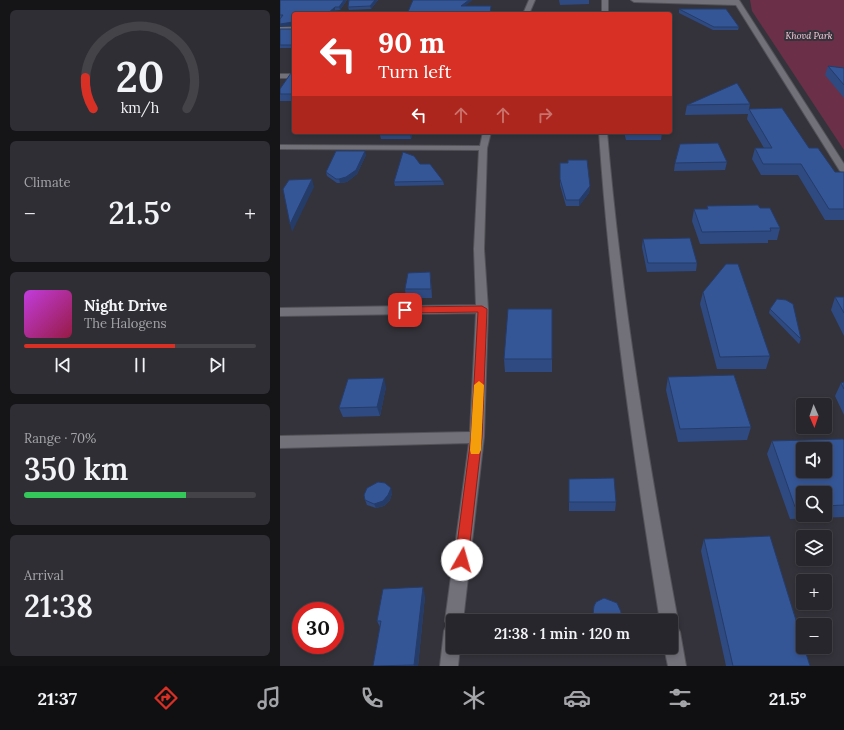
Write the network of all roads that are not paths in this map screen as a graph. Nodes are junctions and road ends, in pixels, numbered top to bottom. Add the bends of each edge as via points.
1 (532, 0) edge
2 (605, 0) edge
3 (634, 0) edge
4 (736, 1) edge
5 (527, 12) edge
6 (605, 12) edge
7 (280, 29) edge
8 (292, 29) edge
9 (280, 76) edge
10 (292, 76) edge
11 (486, 134) edge
12 (603, 134) edge
13 (280, 146) edge
14 (483, 148) junction
15 (844, 171) edge
16 (482, 309) junction
17 (280, 312) edge
18 (477, 437) junction
19 (280, 442) edge
20 (455, 614) edge
21 (668, 614) edge
22 (450, 654) edge
23 (675, 654) edge
24 (449, 666) edge
25 (677, 666) edge

1 - 5 street
2 - 6 street
3 - 4 street
4 - 15 street
7 - 8 street
9 - 10 street
11 - 14 street
12 - 21 street via 608,213 642,464
13 - 14 street
14 - 16 street via 479,248
16 - 17 street
16 - 18 street
18 - 19 street
18 - 20 street
22 - 24 street
23 - 25 street

